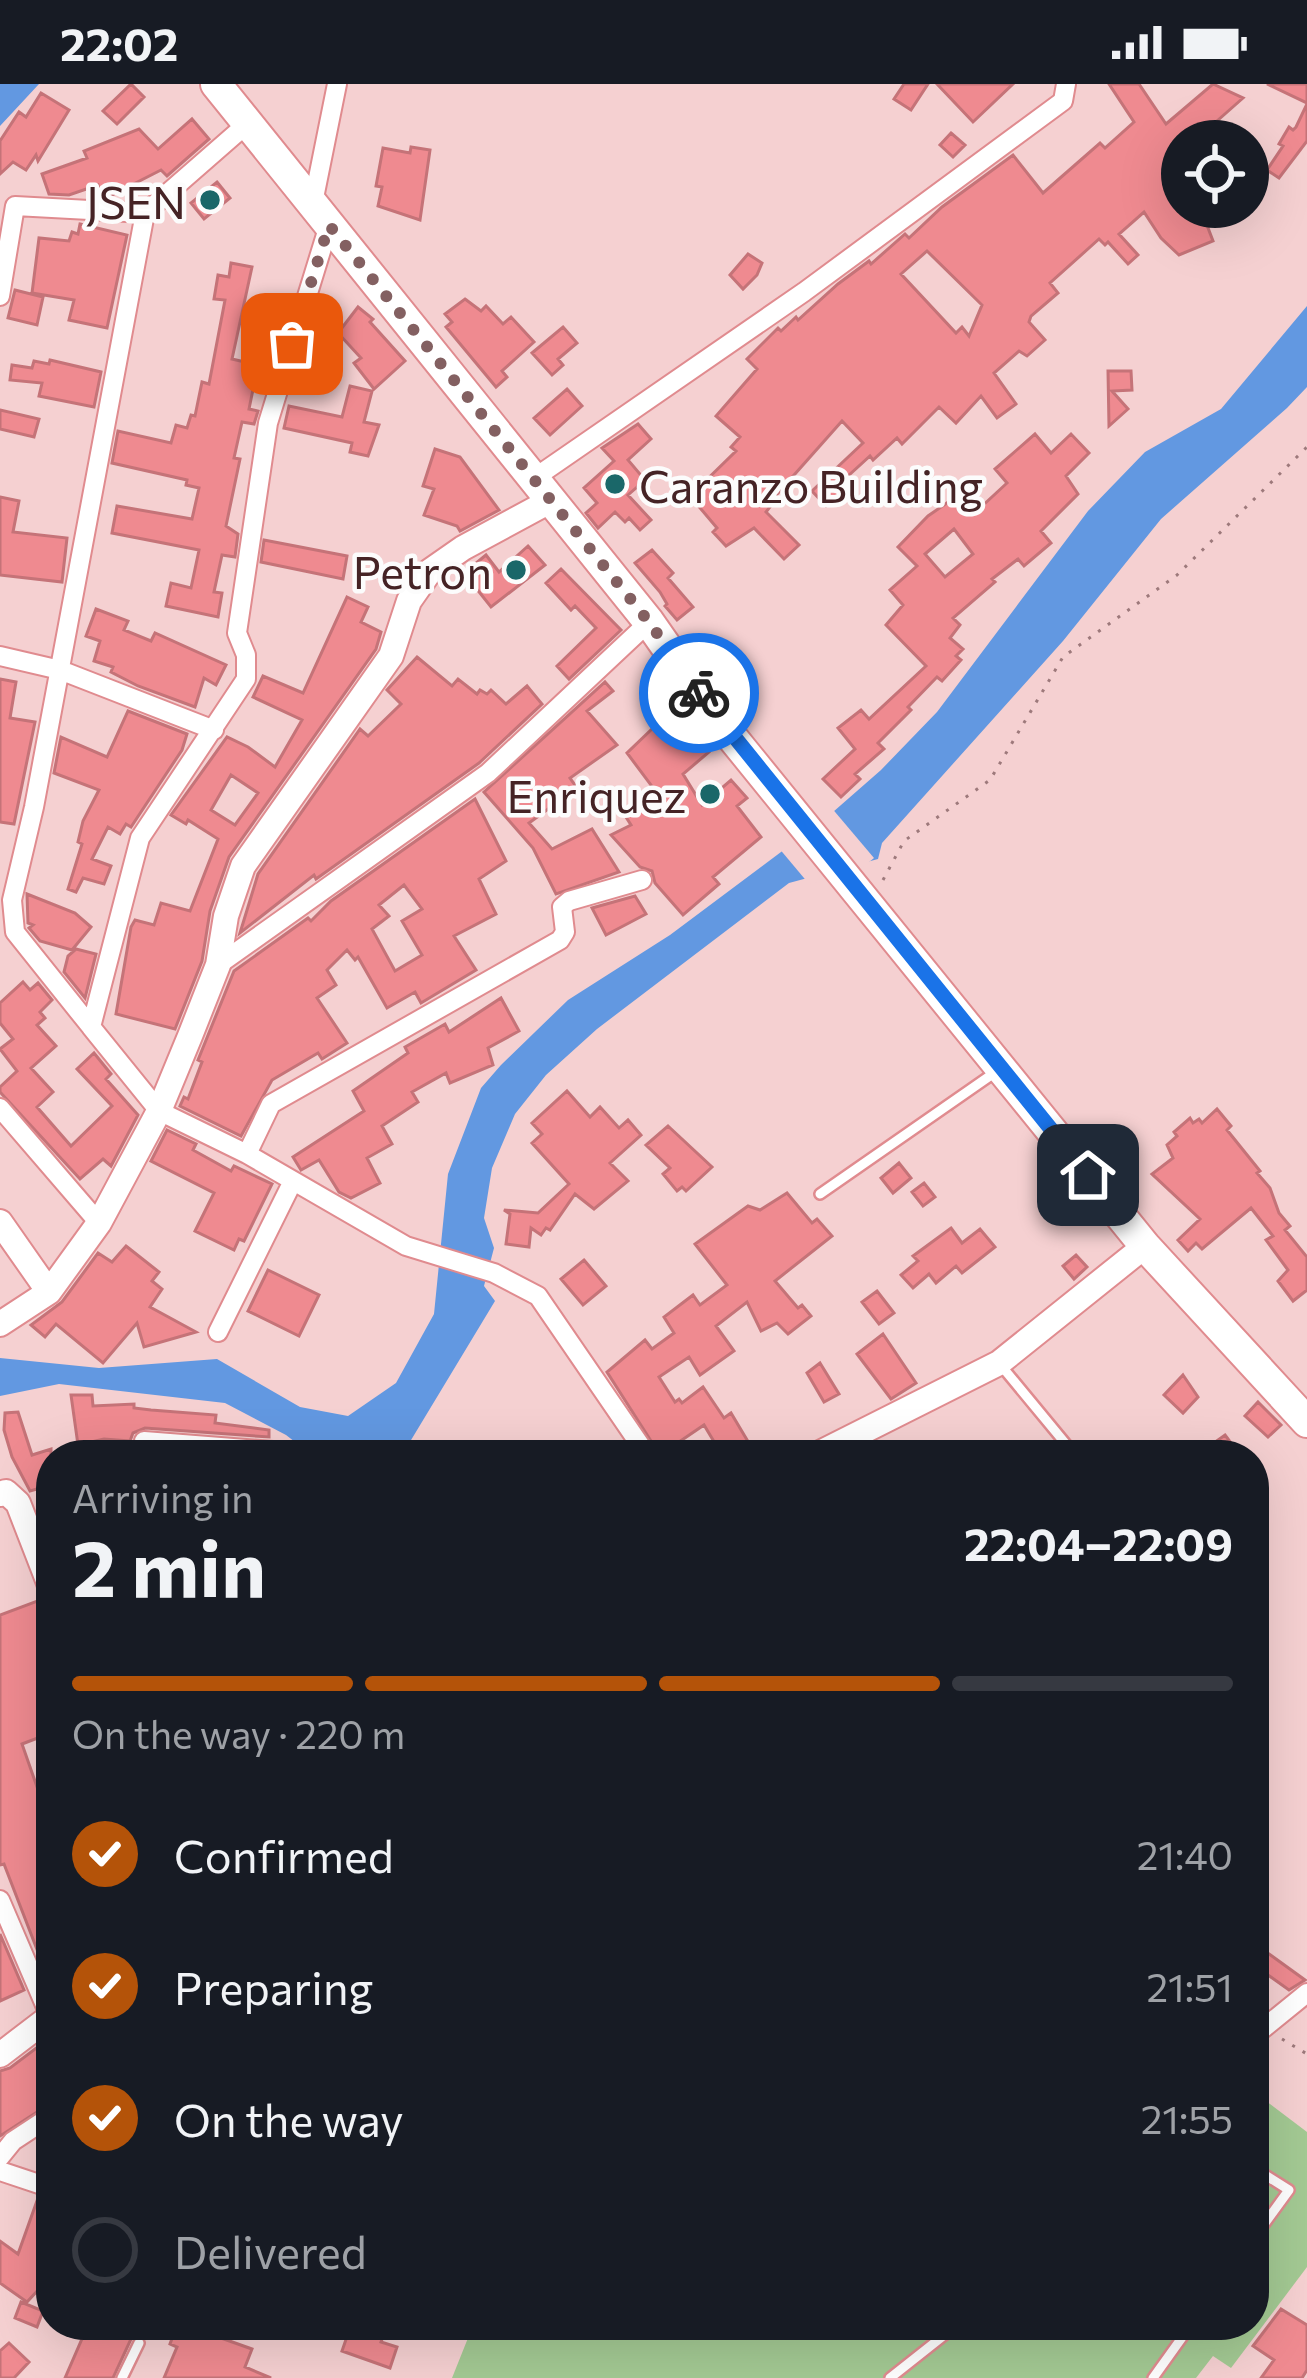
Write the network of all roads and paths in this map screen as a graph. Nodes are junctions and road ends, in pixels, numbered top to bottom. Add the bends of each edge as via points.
1 (216, 84) edge
2 (337, 84) edge
3 (1066, 84) edge
4 (248, 123) junction
5 (8, 206) edge
6 (146, 213) junction
7 (321, 214) junction
8 (0, 296) edge
9 (1307, 447) edge
10 (541, 490) junction
11 (649, 622) junction
12 (0, 656) edge
13 (60, 670) junction
14 (214, 730) junction
15 (642, 880) dead end
16 (869, 905) junction
17 (218, 965) junction
18 (91, 1027) junction
19 (1002, 1067) junction
20 (0, 1108) edge
21 (159, 1111) junction
22 (247, 1154) junction
23 (293, 1181) junction
24 (820, 1195) dead end
25 (0, 1222) edge
26 (99, 1222) junction
27 (1145, 1246) junction
28 (49, 1292) junction
29 (0, 1324) edge
30 (218, 1332) dead end
31 (999, 1363) junction
32 (1307, 1422) edge
33 (637, 1440) edge
34 (846, 1440) edge
35 (1063, 1440) edge
36 (0, 1494) edge
37 (36, 1549) edge
38 (0, 1900) edge
39 (36, 1983) edge
40 (1307, 1993) edge
41 (1269, 2024) edge
42 (36, 2028) edge
43 (1269, 2037) edge
44 (1307, 2054) edge
45 (0, 2055) edge
46 (36, 2126) edge
47 (0, 2157) edge
48 (0, 2171) edge
49 (1269, 2177) edge
50 (36, 2183) edge
51 (1269, 2217) edge
52 (937, 2340) edge
53 (1180, 2340) edge
54 (139, 2343) dead end
55 (122, 2378) edge
56 (890, 2378) edge
57 (1153, 2378) edge

1 - 4 main road
2 - 7 street
3 - 10 street via 1063,101 1045,115
4 - 6 street
4 - 7 main road
5 - 6 street
5 - 8 street
6 - 13 street
7 - 10 main road
7 - 14 street via 268,423 237,633 246,679
9 - 16 path via 1177,575 1063,656 990,780 904,842
10 - 11 main road
10 - 17 street via 419,586 391,656 244,866
11 - 16 main road
11 - 17 street via 488,773
12 - 13 street
13 - 14 street
13 - 18 street via 12,900 15,932
14 - 18 street via 140,838
15 - 22 street via 569,901 560,940 271,1104
16 - 19 main road
17 - 21 street
18 - 21 street
19 - 24 lane
19 - 27 main road
20 - 26 street
21 - 22 street
21 - 26 street
22 - 23 street
23 - 30 street
23 - 33 street via 406,1246 538,1296
25 - 28 street
26 - 28 street
27 - 31 street
27 - 32 main road
28 - 29 street
31 - 34 street
31 - 35 lane
36 - 37 street via 18,1503
38 - 39 street
40 - 41 street
42 - 45 street
43 - 44 path
46 - 47 street
48 - 50 street
49 - 51 lane via 1289,2190
52 - 56 lane
53 - 57 lane
54 - 55 lane

